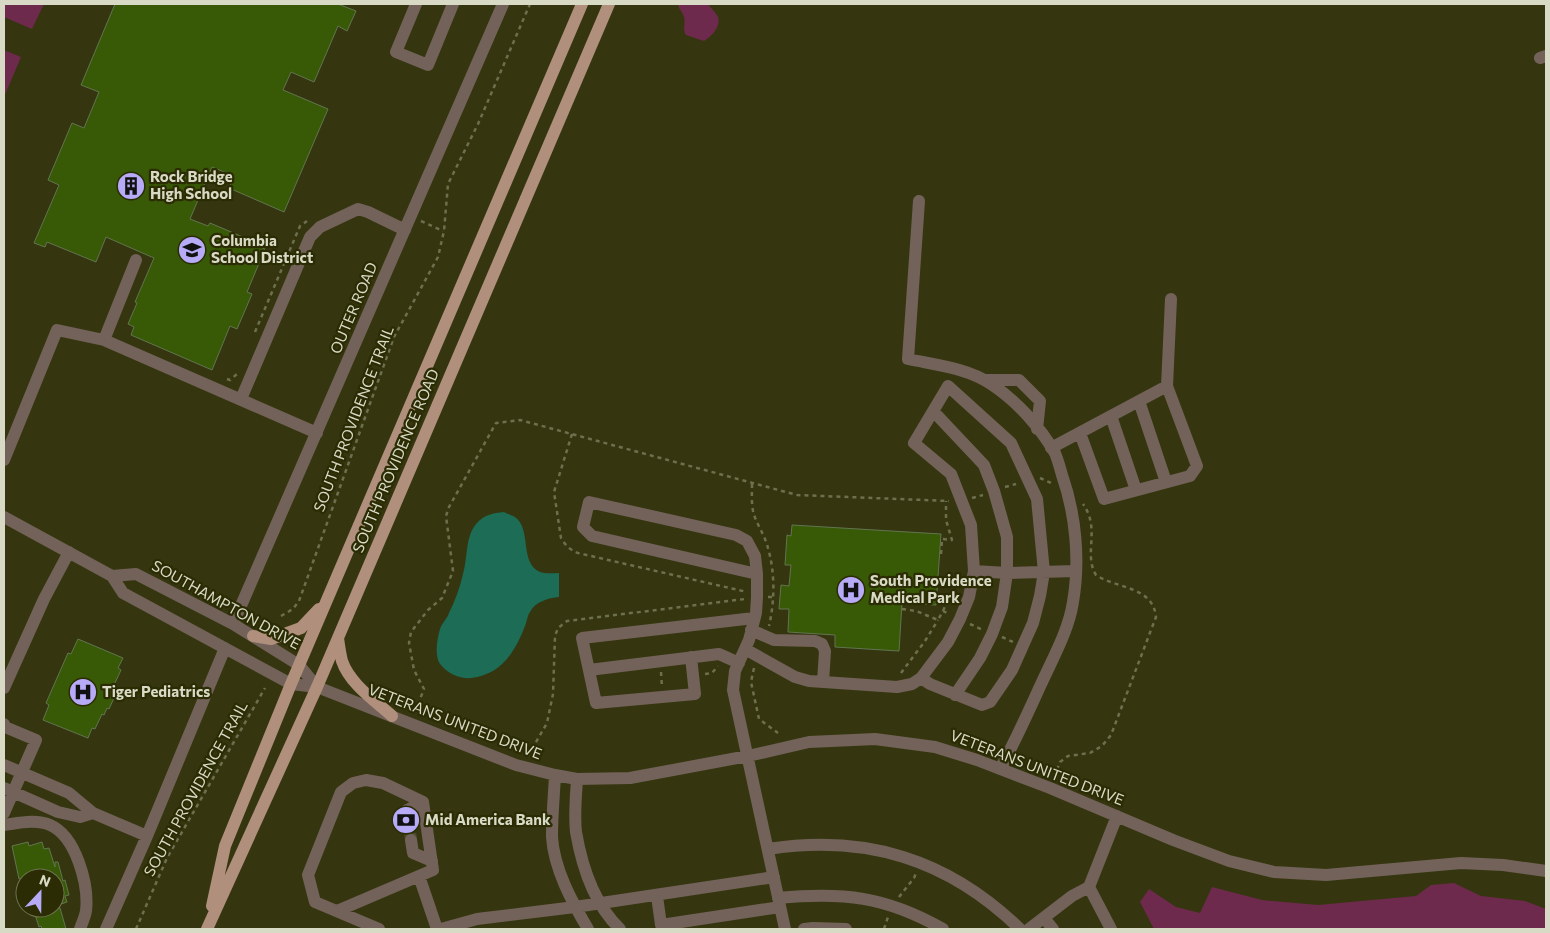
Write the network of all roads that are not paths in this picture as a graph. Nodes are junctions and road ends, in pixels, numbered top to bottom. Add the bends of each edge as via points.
1 (416, 4) edge
2 (453, 4) edge
3 (503, 4) edge
4 (582, 4) edge
5 (609, 4) edge
6 (919, 201) dead end
7 (405, 230) junction
8 (136, 260) dead end
9 (1172, 299) dead end
10 (104, 340) junction
11 (957, 368) junction
12 (985, 380) junction
13 (948, 386) junction
14 (1167, 386) junction
15 (241, 399) junction
16 (1139, 401) junction
17 (934, 412) junction
18 (1111, 416) junction
19 (1037, 429) junction
20 (1080, 432) junction
21 (317, 433) junction
22 (1051, 448) junction
23 (4, 460) edge
24 (1166, 482) junction
25 (1136, 490) junction
26 (4, 517) edge
27 (69, 552) junction
28 (974, 571) junction
29 (1075, 571) junction
30 (1044, 572) junction
31 (1007, 573) junction
32 (757, 574) junction
33 (112, 576) junction
34 (329, 595) junction
35 (233, 624) junction
36 (753, 624) junction
37 (253, 636) junction
38 (338, 638) junction
39 (225, 648) junction
40 (745, 649) junction
41 (691, 657) junction
42 (10, 658) edge
43 (739, 663) junction
44 (299, 665) junction
45 (589, 670) junction
46 (921, 678) junction
47 (823, 682) junction
48 (291, 684) junction
49 (316, 686) junction
50 (4, 688) edge
51 (955, 695) junction
52 (392, 716) junction
53 (4, 724) edge
54 (748, 756) junction
55 (4, 765) edge
56 (1000, 769) junction
57 (22, 773) junction
58 (555, 775) junction
59 (577, 778) junction
60 (8, 790) edge
61 (423, 802) junction
62 (4, 813) edge
63 (93, 813) junction
64 (408, 816) dead end
65 (1117, 816) junction
66 (4, 825) edge
67 (147, 836) junction
68 (411, 840) tunnel mouth
69 (768, 849) junction
70 (432, 861) junction
71 (1546, 871) edge
72 (419, 876) junction
73 (774, 877) junction
74 (1089, 887) junction
75 (657, 896) junction
76 (599, 903) junction
77 (779, 903) junction
78 (575, 907) junction
79 (337, 911) junction
80 (1044, 918) junction
81 (80, 929) edge
82 (106, 929) edge
83 (208, 929) edge
84 (379, 929) edge
85 (439, 929) edge
86 (588, 929) edge
87 (620, 929) edge
88 (785, 929) edge
89 (804, 929) edge
90 (846, 929) edge
91 (943, 929) edge
92 (1020, 929) edge
93 (1029, 929) edge
94 (1052, 929) edge
95 (1111, 929) edge

1 - 2 street via 396,52 428,65
3 - 7 street, OUTER ROAD
4 - 34 main road, SOUTH PROVIDENCE ROAD
5 - 38 main road, SOUTH PROVIDENCE ROAD
6 - 11 street via 908,359
7 - 15 street via 358,209 320,227 310,236
7 - 21 street, OUTER ROAD
8 - 10 street
9 - 14 street
10 - 15 street
10 - 23 street via 57,330
11 - 12 street
11 - 13 street
12 - 19 street via 1010,398
12 - 19 street via 1019,380 1040,401
13 - 17 street
13 - 30 street via 1011,443 1037,499
14 - 16 street
14 - 24 street via 1198,466 1190,476
15 - 21 street
16 - 18 street
16 - 24 street
17 - 28 street via 914,443 951,474 971,525
17 - 31 street via 984,465 1007,537
18 - 20 street
18 - 25 street
19 - 22 street
20 - 22 street
20 - 25 street via 1104,499
21 - 35 street, OUTER ROAD
22 - 29 street via 1068,492 1075,530
24 - 25 street
26 - 27 street
27 - 33 street
27 - 42 street
28 - 31 street
28 - 46 street via 960,619 948,642
29 - 30 street
29 - 56 street via 1073,603 1064,632
30 - 31 street
30 - 51 street via 1033,623 1012,670 990,702 982,706
31 - 51 street via 1002,607 992,634
32 - 32 street via 755,556 747,541 736,535 589,502 583,527 592,536
32 - 36 street
33 - 35 street, SOUTHAMPTON DRIVE via 136,574
33 - 39 street via 123,593
34 - 37 main road via 301,628 271,639
34 - 44 main road, SOUTH PROVIDENCE ROAD
35 - 37 street, SOUTHAMPTON DRIVE
36 - 40 street
36 - 45 street via 582,638
36 - 47 street via 774,640 822,644 826,651
37 - 44 street, SOUTHAMPTON DRIVE
38 - 49 main road, SOUTH PROVIDENCE ROAD
38 - 52 main road via 348,672
39 - 48 street
39 - 67 street
40 - 43 street
40 - 47 street via 795,677
41 - 43 street via 720,654
41 - 45 street
41 - 45 street via 695,694 596,704
42 - 50 street
43 - 54 street via 733,690
44 - 48 main road, SOUTH PROVIDENCE ROAD
44 - 49 street, SOUTHAMPTON DRIVE
46 - 47 street via 897,687
46 - 51 street
48 - 49 street
48 - 83 main road, SOUTH PROVIDENCE ROAD via 224,846
49 - 52 street, VETERANS UNITED DRIVE
49 - 83 main road, SOUTH PROVIDENCE ROAD
52 - 58 street, VETERANS UNITED DRIVE via 516,765
53 - 57 street via 36,740
54 - 56 street, VETERANS UNITED DRIVE via 809,742 875,739 935,747
54 - 59 street, VETERANS UNITED DRIVE via 630,778
54 - 69 street
55 - 57 street
56 - 65 street, VETERANS UNITED DRIVE
57 - 60 street
57 - 63 street via 69,793
58 - 59 street, VETERANS UNITED DRIVE
58 - 78 street via 552,838 558,868
59 - 76 street via 576,832
60 - 62 street
60 - 63 street via 58,812 80,817
61 - 64 street via 407,810
61 - 70 street
61 - 79 street via 383,783 366,780 353,783 341,792 308,876 315,902
63 - 67 street
65 - 71 street, VETERANS UNITED DRIVE via 1229,861 1274,872 1326,875 1462,863
65 - 74 street
66 - 81 street via 40,822 61,831 68,840 77,856 86,895 86,911
67 - 82 street
68 - 70 street via 413,852
69 - 73 street
69 - 92 street via 820,844 888,852 919,862 973,890
70 - 72 street via 433,870
72 - 79 street
72 - 85 street
73 - 75 street
73 - 77 street
74 - 80 street
74 - 95 street
75 - 76 street
75 - 77 street via 661,925
76 - 78 street
76 - 87 street
77 - 88 street
77 - 91 street via 831,895 862,898 919,916
78 - 85 street via 477,919
78 - 86 street
79 - 84 street
80 - 93 street
80 - 94 street
89 - 90 street

